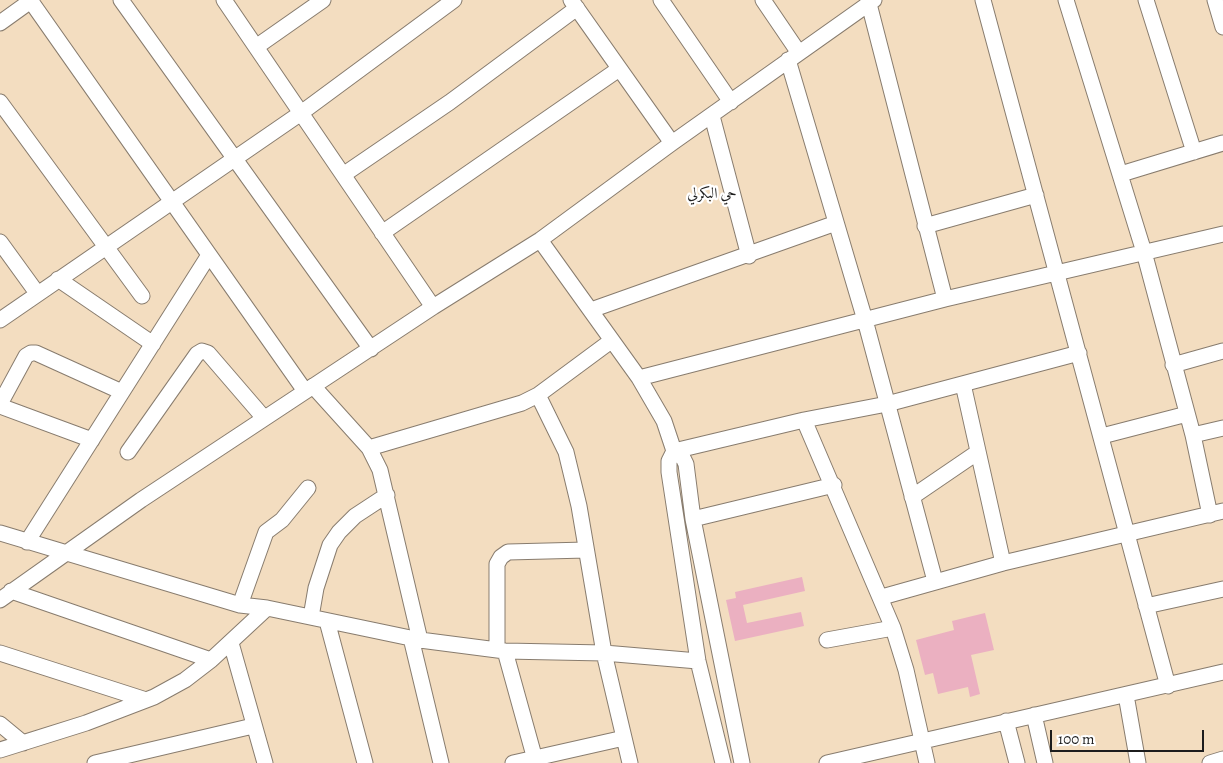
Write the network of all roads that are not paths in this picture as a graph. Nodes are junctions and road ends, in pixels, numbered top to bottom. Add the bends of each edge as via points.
1 (31, 0) edge
2 (121, 0) edge
3 (224, 0) edge
4 (323, 0) edge
5 (454, 0) edge
6 (661, 0) edge
7 (764, 0) edge
8 (984, 0) edge
9 (1066, 0) edge
10 (1146, 0) edge
11 (1215, 0) edge
12 (871, 1) edge
13 (574, 4) edge
14 (0, 23) edge
15 (1223, 27) edge
16 (256, 47) junction
17 (794, 56) junction
18 (619, 69) junction
19 (0, 102) edge
20 (730, 102) junction
21 (300, 113) junction
22 (712, 116) junction
23 (672, 143) junction
24 (1223, 143) edge
25 (1194, 152) junction
26 (235, 159) junction
27 (1121, 174) junction
28 (343, 175) junction
29 (1036, 195) junction
30 (171, 202) junction
31 (836, 223) junction
32 (925, 226) junction
33 (382, 233) junction
34 (1223, 234) edge
35 (540, 240) junction
36 (0, 242) edge
37 (104, 246) junction
38 (1144, 252) junction
39 (209, 256) junction
40 (750, 256) junction
41 (1059, 274) junction
42 (58, 279) junction
43 (37, 293) junction
44 (142, 296) dead end
45 (945, 299) junction
46 (433, 307) junction
47 (591, 310) junction
48 (0, 320) edge
49 (865, 320) junction
50 (611, 341) junction
51 (153, 344) junction
52 (371, 349) junction
53 (1223, 351) edge
54 (1079, 353) junction
55 (1173, 365) junction
56 (639, 378) junction
57 (963, 384) junction
58 (309, 389) junction
59 (122, 392) junction
60 (538, 395) junction
61 (887, 404) junction
62 (0, 405) edge
63 (1187, 414) junction
64 (264, 418) junction
65 (804, 420) junction
66 (1223, 428) edge
67 (1193, 435) junction
68 (1102, 436) junction
69 (92, 440) junction
70 (369, 448) junction
71 (128, 452) dead end
72 (674, 452) junction
73 (978, 452) junction
74 (834, 485) junction
75 (308, 488) dead end
76 (386, 495) junction
77 (912, 497) junction
78 (1216, 513) edge
79 (693, 519) junction
80 (0, 533) edge
81 (1128, 533) junction
82 (28, 542) junction
83 (586, 550) junction
84 (64, 552) junction
85 (1002, 563) junction
86 (935, 581) junction
87 (1223, 588) edge
88 (6, 596) edge
89 (882, 597) junction
90 (240, 605) junction
91 (1146, 606) junction
92 (267, 608) junction
93 (311, 617) junction
94 (327, 621) junction
95 (893, 628) junction
96 (415, 639) junction
97 (827, 640) dead end
98 (231, 643) junction
99 (501, 651) junction
100 (604, 652) junction
101 (0, 653) edge
102 (211, 660) junction
103 (698, 661) junction
104 (1223, 672) edge
105 (1168, 686) junction
106 (1126, 695) junction
107 (143, 699) junction
108 (1034, 715) junction
109 (1006, 721) junction
110 (0, 724) edge
111 (254, 726) junction
112 (624, 738) junction
113 (921, 741) junction
114 (23, 743) junction
115 (0, 750) edge
116 (535, 760) edge
117 (95, 763) edge
118 (265, 763) edge
119 (365, 763) edge
120 (441, 763) edge
121 (514, 763) edge
122 (630, 763) edge
123 (723, 763) edge
124 (742, 763) edge
125 (827, 763) edge
126 (927, 763) edge
127 (1017, 763) edge
128 (1045, 763) edge
129 (1138, 763) edge

1 - 14 street
1 - 30 street
2 - 26 street
3 - 16 street
4 - 16 street
5 - 21 street
6 - 20 street
7 - 17 street
8 - 29 street
9 - 27 street
10 - 25 street
11 - 15 street
12 - 17 street
12 - 32 street
13 - 18 street
13 - 28 street via 450,102
16 - 21 street
17 - 20 street
17 - 31 street
18 - 23 street
18 - 33 street
19 - 37 street
20 - 22 street
21 - 26 street
21 - 28 street
22 - 23 street
22 - 40 street
23 - 35 street
24 - 25 street
25 - 27 street
26 - 30 street
26 - 52 street
27 - 38 street
28 - 33 street
29 - 32 street
29 - 41 street
30 - 37 street
30 - 39 street
31 - 40 street
31 - 49 street
32 - 45 street
33 - 46 street
34 - 38 street
35 - 46 street
35 - 47 street
36 - 43 street
37 - 42 street
37 - 44 street
38 - 41 street
38 - 55 street
39 - 51 street
39 - 58 street
40 - 47 street
41 - 45 street
41 - 54 street
42 - 43 street
42 - 51 street
43 - 48 street
45 - 49 street
46 - 52 street
47 - 50 street
49 - 56 street
49 - 61 street
50 - 56 street
50 - 60 street
51 - 59 street
52 - 58 street
53 - 55 street
54 - 57 street
54 - 68 street
55 - 63 street
56 - 72 street via 664,421
57 - 61 street
57 - 73 street
58 - 64 street
58 - 70 street
59 - 62 street via 31,353 26,356
59 - 69 street
60 - 70 street via 522,403
60 - 83 street via 566,452
61 - 65 street
61 - 77 street
62 - 69 street
63 - 67 street
63 - 68 street
64 - 71 street via 208,353 202,352 197,354
64 - 84 street
65 - 72 street
65 - 74 street
66 - 67 street
67 - 78 street
68 - 81 street
69 - 82 street
70 - 76 street via 380,470
72 - 79 street via 686,464
72 - 103 street via 669,461 669,472
73 - 77 street
73 - 85 street
74 - 79 street
74 - 89 street
75 - 90 street via 282,520 266,532
76 - 93 street via 354,516 330,546 316,588
76 - 96 street
77 - 86 street
78 - 81 street
79 - 124 street
80 - 82 street
81 - 85 street
81 - 91 street
82 - 84 street
83 - 99 street via 508,552 501,557 497,564
83 - 100 street
84 - 88 street
84 - 90 street
85 - 86 street
86 - 89 street
87 - 91 street
88 - 102 street
89 - 95 street
90 - 92 street
91 - 105 street
92 - 93 street
92 - 98 street
93 - 94 street
94 - 96 street
94 - 119 street
95 - 97 street
95 - 113 street via 906,670
96 - 99 street
96 - 120 street
98 - 102 street
98 - 111 street
99 - 100 street
99 - 116 street
100 - 103 street
100 - 112 street
101 - 107 street
102 - 107 street via 185,680 154,697
103 - 123 street
104 - 105 street
105 - 106 street
106 - 108 street
106 - 129 street
107 - 114 street via 86,723
108 - 109 street
108 - 128 street
109 - 113 street
109 - 127 street
110 - 114 street
111 - 117 street
111 - 118 street
112 - 116 street
112 - 122 street
113 - 125 street
113 - 126 street
114 - 115 street
116 - 121 street

